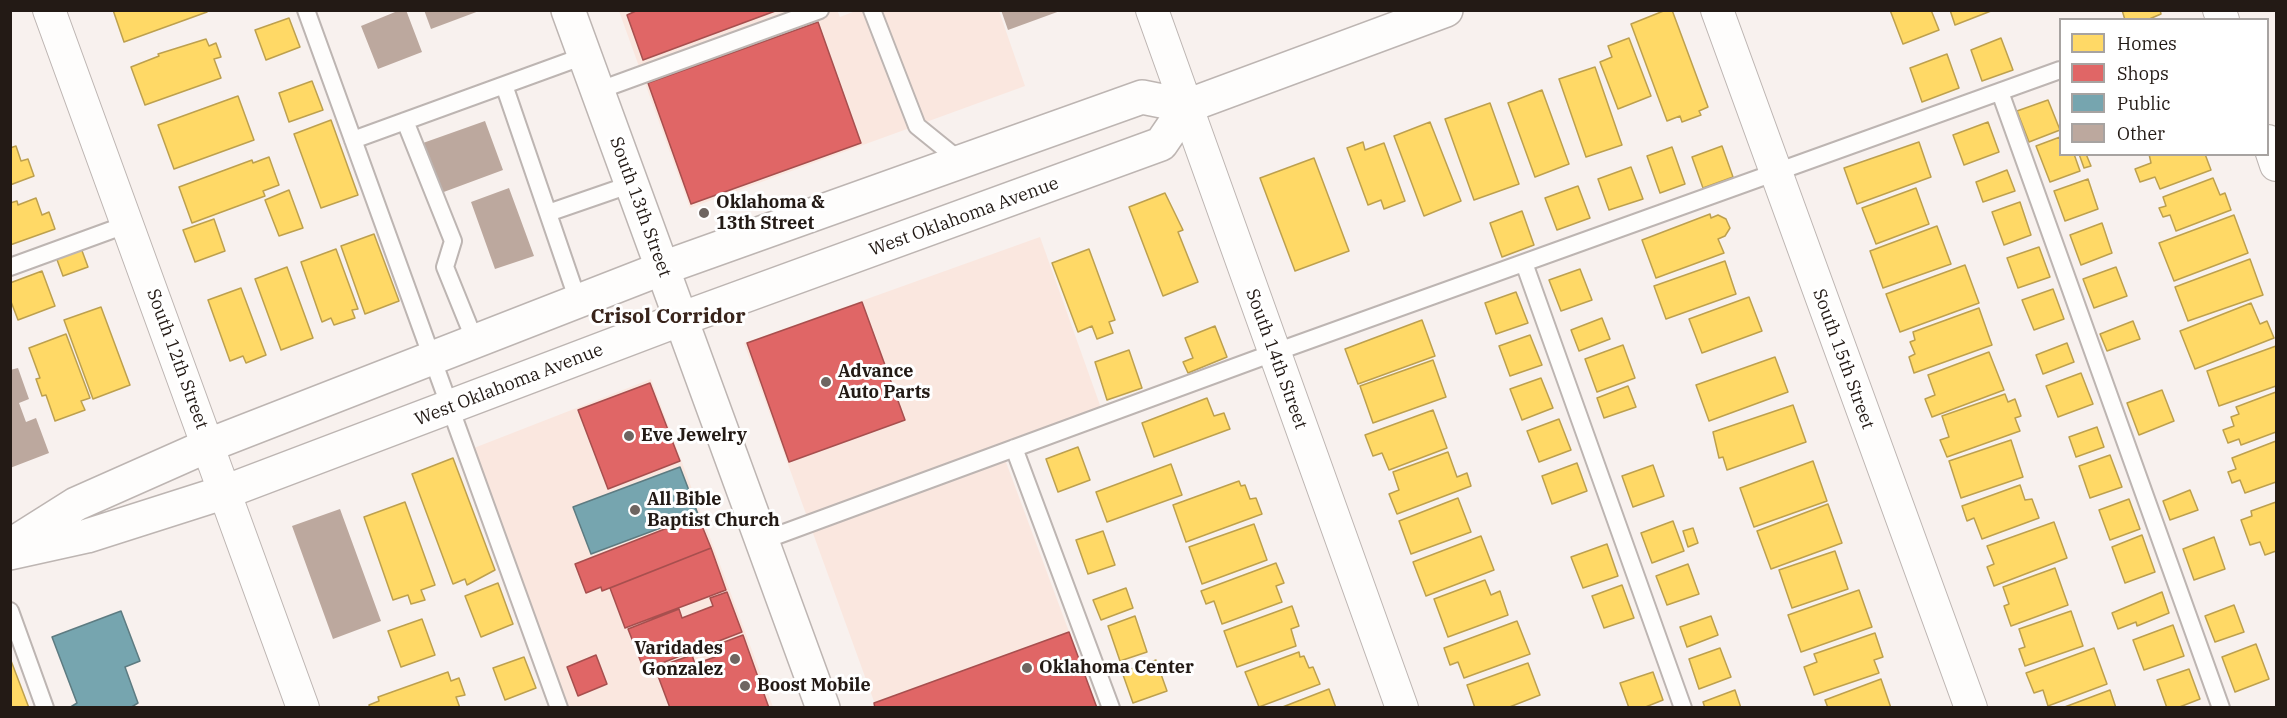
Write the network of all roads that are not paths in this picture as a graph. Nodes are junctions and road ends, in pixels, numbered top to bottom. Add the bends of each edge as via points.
1 (49, 10) edge
2 (306, 10) edge
3 (568, 10) edge
4 (820, 10) edge
5 (872, 10) edge
6 (1152, 10) edge
7 (1446, 10) edge
8 (1717, 10) edge
9 (585, 56) junction
10 (2059, 71) edge
11 (504, 85) junction
12 (597, 91) junction
13 (2000, 92) junction
14 (1187, 106) junction
15 (405, 121) junction
16 (353, 140) junction
17 (2269, 144) edge
18 (959, 160) junction
19 (2277, 165) edge
20 (1774, 173) junction
21 (632, 184) junction
22 (548, 213) junction
23 (128, 224) junction
24 (1524, 263) junction
25 (10, 267) edge
26 (663, 268) junction
27 (578, 300) junction
28 (681, 319) junction
29 (475, 341) junction
30 (1273, 353) junction
31 (433, 357) junction
32 (452, 408) junction
33 (209, 445) junction
34 (1014, 448) junction
35 (225, 492) junction
36 (762, 541) junction
37 (10, 545) edge
38 (10, 553) edge
39 (10, 611) edge
40 (45, 708) edge
41 (303, 708) edge
42 (559, 708) edge
43 (823, 708) edge
44 (1111, 708) edge
45 (1402, 708) edge
46 (1683, 708) edge
47 (1971, 708) edge
48 (2221, 708) edge

1 - 23 street, South 12th Street
2 - 16 lane
3 - 9 main road, South 13th Street
4 - 12 lane
5 - 18 lane via 917,126
6 - 14 street, South 14th Street
7 - 14 main road
8 - 20 street, South 15th Street
9 - 11 lane
9 - 12 main road, South 13th Street
10 - 13 lane
11 - 15 lane
11 - 22 lane
12 - 21 main road, South 13th Street
13 - 20 lane
13 - 48 lane
14 - 18 main road via 1142,97
14 - 28 main road, West Oklahoma Avenue via 1161,144
14 - 30 street, South 14th Street
15 - 16 lane
15 - 29 lane via 453,241 445,267
16 - 31 lane
17 - 19 street
18 - 26 main road
20 - 24 lane
20 - 47 street, South 15th Street
21 - 22 lane
21 - 26 main road, South 13th Street
22 - 27 lane
23 - 25 lane
23 - 33 street, South 12th Street
24 - 30 lane
24 - 46 lane
26 - 27 main road
26 - 28 main road, South 13th Street
27 - 29 main road
28 - 32 main road, West Oklahoma Avenue
28 - 36 main road, South 13th Street
29 - 31 main road
30 - 34 lane
30 - 45 street, South 14th Street
31 - 32 lane
31 - 33 main road
32 - 35 main road, West Oklahoma Avenue
32 - 42 lane
33 - 35 street, South 12th Street
33 - 37 main road via 76,504
34 - 36 lane
34 - 44 lane
35 - 38 main road, West Oklahoma Avenue via 87,536
35 - 41 street, South 12th Street
36 - 43 main road, South 13th Street
39 - 40 lane

